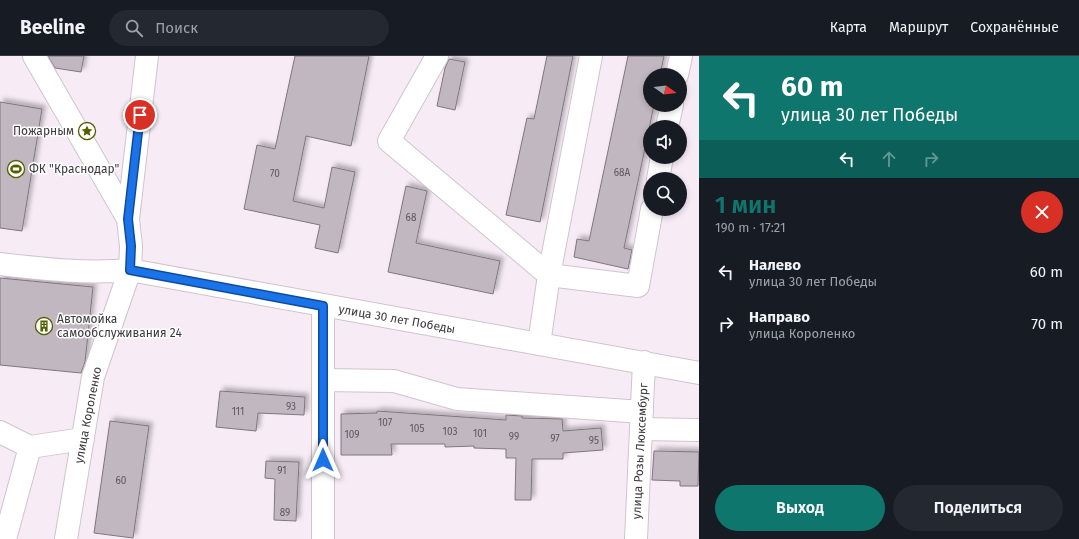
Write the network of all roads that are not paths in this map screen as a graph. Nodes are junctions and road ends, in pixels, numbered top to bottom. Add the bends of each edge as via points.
1 (34, 56) edge
2 (147, 56) edge
3 (437, 56) edge
4 (591, 56) edge
5 (681, 56) edge
6 (678, 68) edge
7 (651, 216) edge
8 (128, 219) junction
9 (0, 264) edge
10 (130, 270) junction
11 (549, 275) junction
12 (323, 306) junction
13 (539, 344) junction
14 (644, 362) junction
15 (699, 373) edge
16 (323, 380) junction
17 (642, 421) junction
18 (699, 430) edge
19 (0, 432) edge
20 (83, 439) junction
21 (30, 447) junction
22 (5, 539) edge
23 (66, 539) edge
24 (323, 539) edge
25 (636, 539) edge

1 - 8 street
2 - 8 street, улица Короленко
3 - 11 street via 390,141
4 - 11 street
5 - 6 street
7 - 11 street via 638,286
8 - 10 street, улица Короленко
9 - 10 street, улица 30 лет Победы via 69,272
10 - 12 street, улица 30 лет Победы
10 - 20 street, улица Короленко via 93,376
11 - 13 street
12 - 13 street, улица 30 лет Победы
12 - 16 street
13 - 14 street, улица 30 лет Победы
14 - 15 street, улица 30 лет Победы
14 - 17 street, улица Розы Люксембург
16 - 17 street via 394,381 457,399
16 - 24 street
17 - 18 street
17 - 25 street, улица Розы Люксембург
19 - 21 street
20 - 21 street
20 - 23 street, улица Короленко
21 - 22 street

